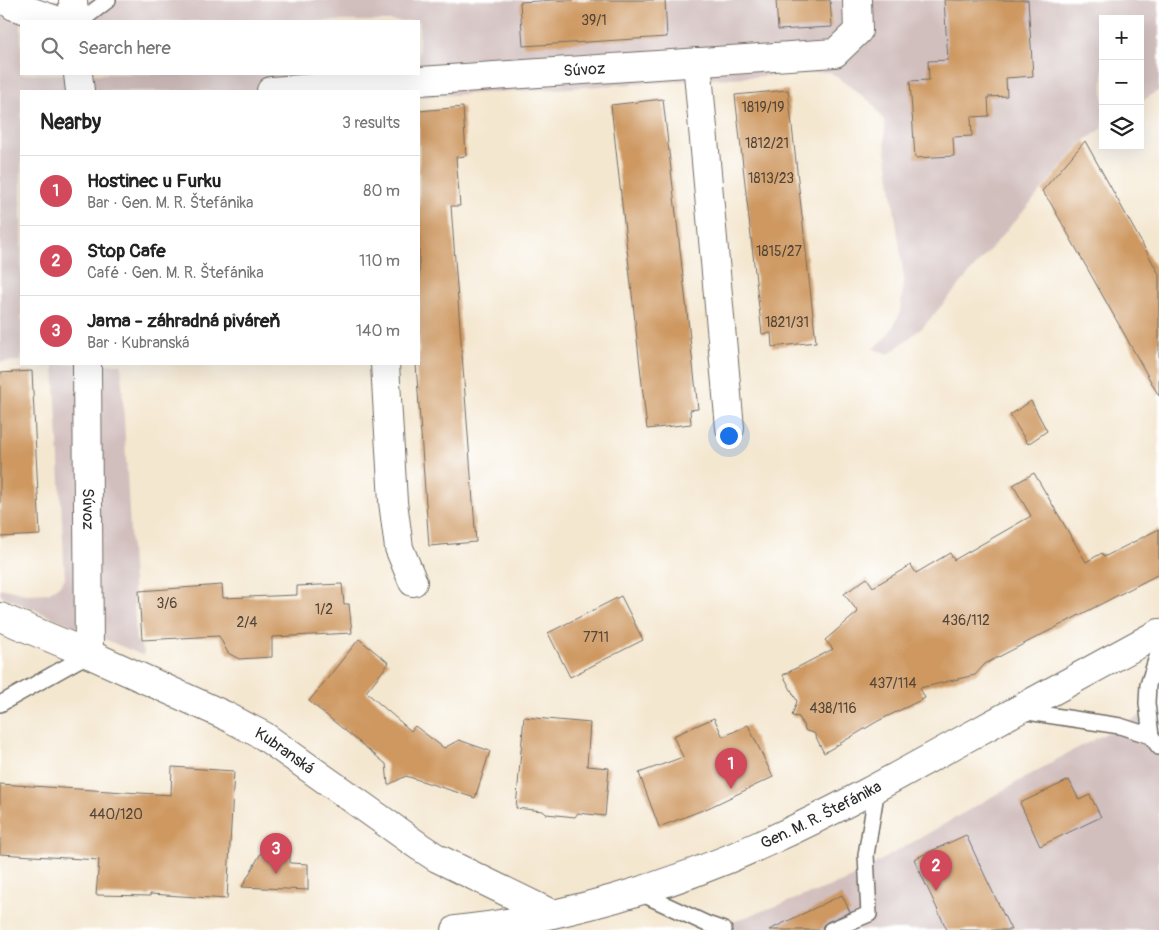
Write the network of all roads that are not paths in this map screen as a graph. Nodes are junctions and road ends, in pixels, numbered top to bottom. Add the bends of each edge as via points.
1 (6, 0) edge
2 (73, 0) edge
3 (108, 0) edge
4 (857, 0) edge
5 (56, 20) edge
6 (74, 20) edge
7 (82, 20) edge
8 (697, 62) junction
9 (78, 75) edge
10 (388, 87) edge
11 (80, 90) edge
12 (301, 90) edge
13 (87, 365) edge
14 (385, 365) edge
15 (730, 428) dead end
16 (413, 582) dead end
17 (0, 617) edge
18 (1159, 633) edge
19 (1159, 651) edge
20 (89, 654) junction
21 (0, 704) edge
22 (1017, 711) junction
23 (1155, 742) edge
24 (877, 788) junction
25 (636, 892) junction
26 (552, 914) junction
27 (456, 930) edge
28 (724, 930) edge
29 (831, 930) edge

1 - 5 street via 14,6
2 - 6 street
3 - 7 lane
4 - 8 street, Súvoz via 858,31 835,53
8 - 10 street, Súvoz
8 - 15 street
9 - 11 street
10 - 12 street, Súvoz
13 - 20 street, Súvoz
14 - 16 street via 393,502 399,548
17 - 20 street, Kubranská
18 - 22 street, Gen. M. R. Štefánika
19 - 23 lane via 1148,685 1147,703
20 - 21 lane
20 - 26 street, Kubranská via 264,736 437,858
22 - 23 lane via 1120,726
22 - 24 street, Gen. M. R. Štefánika
24 - 25 street, Gen. M. R. Štefánika via 767,842
24 - 29 lane via 866,855 869,914
25 - 26 street, Gen. M. R. Štefánika
25 - 28 lane
26 - 27 street, Gen. M. R. Štefánika

